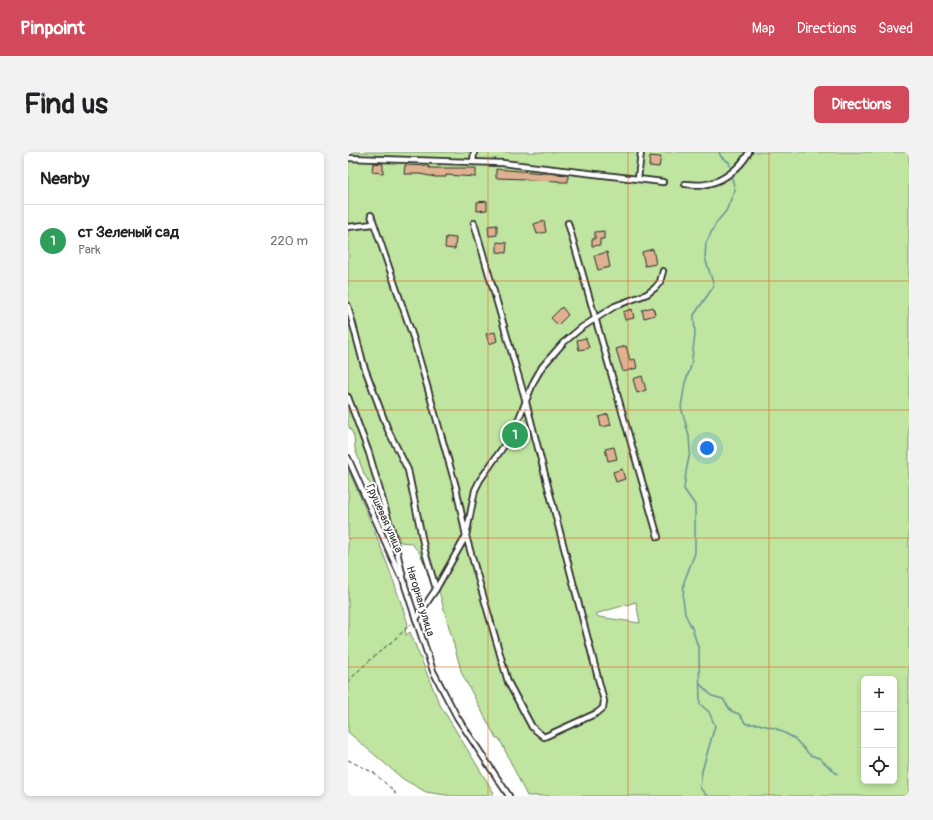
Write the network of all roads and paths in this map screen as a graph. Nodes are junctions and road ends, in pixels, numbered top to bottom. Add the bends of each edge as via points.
1 (474, 152) edge
2 (641, 152) edge
3 (749, 152) edge
4 (348, 158) edge
5 (473, 162) junction
6 (638, 179) junction
7 (663, 182) dead end
8 (685, 184) dead end
9 (371, 215) dead end
10 (474, 223) dead end
11 (568, 223) dead end
12 (373, 224) junction
13 (348, 226) edge
14 (663, 271) dead end
15 (348, 306) edge
16 (596, 319) junction
17 (348, 398) edge
18 (526, 402) junction
19 (348, 458) edge
20 (466, 536) junction
21 (658, 537) dead end
22 (405, 586) junction
23 (436, 589) junction
24 (416, 619) junction
25 (348, 682) edge
26 (348, 760) edge
27 (395, 796) edge
28 (509, 796) edge

1 - 5 street
2 - 6 street
3 - 8 street via 734,171 716,182 706,185
4 - 5 street
5 - 6 street
6 - 7 street
9 - 12 street
10 - 18 street
11 - 16 street
12 - 13 street
12 - 20 street via 413,337 456,487
14 - 16 street via 660,282 647,294 615,306
15 - 23 street via 364,366 388,430 408,470 425,552
16 - 18 street via 563,343 542,367
16 - 21 street
17 - 22 street, Нагорная улица via 371,461
18 - 20 street via 513,433 475,490
18 - 20 street via 604,701 603,708 597,713 544,737 532,727 508,682
19 - 22 street, Грушевая улица
20 - 23 street
22 - 24 street, Нагорная улица
23 - 24 street
24 - 25 path
24 - 28 street, Нагорная улица via 433,672 457,717
26 - 27 path via 374,773 395,792

